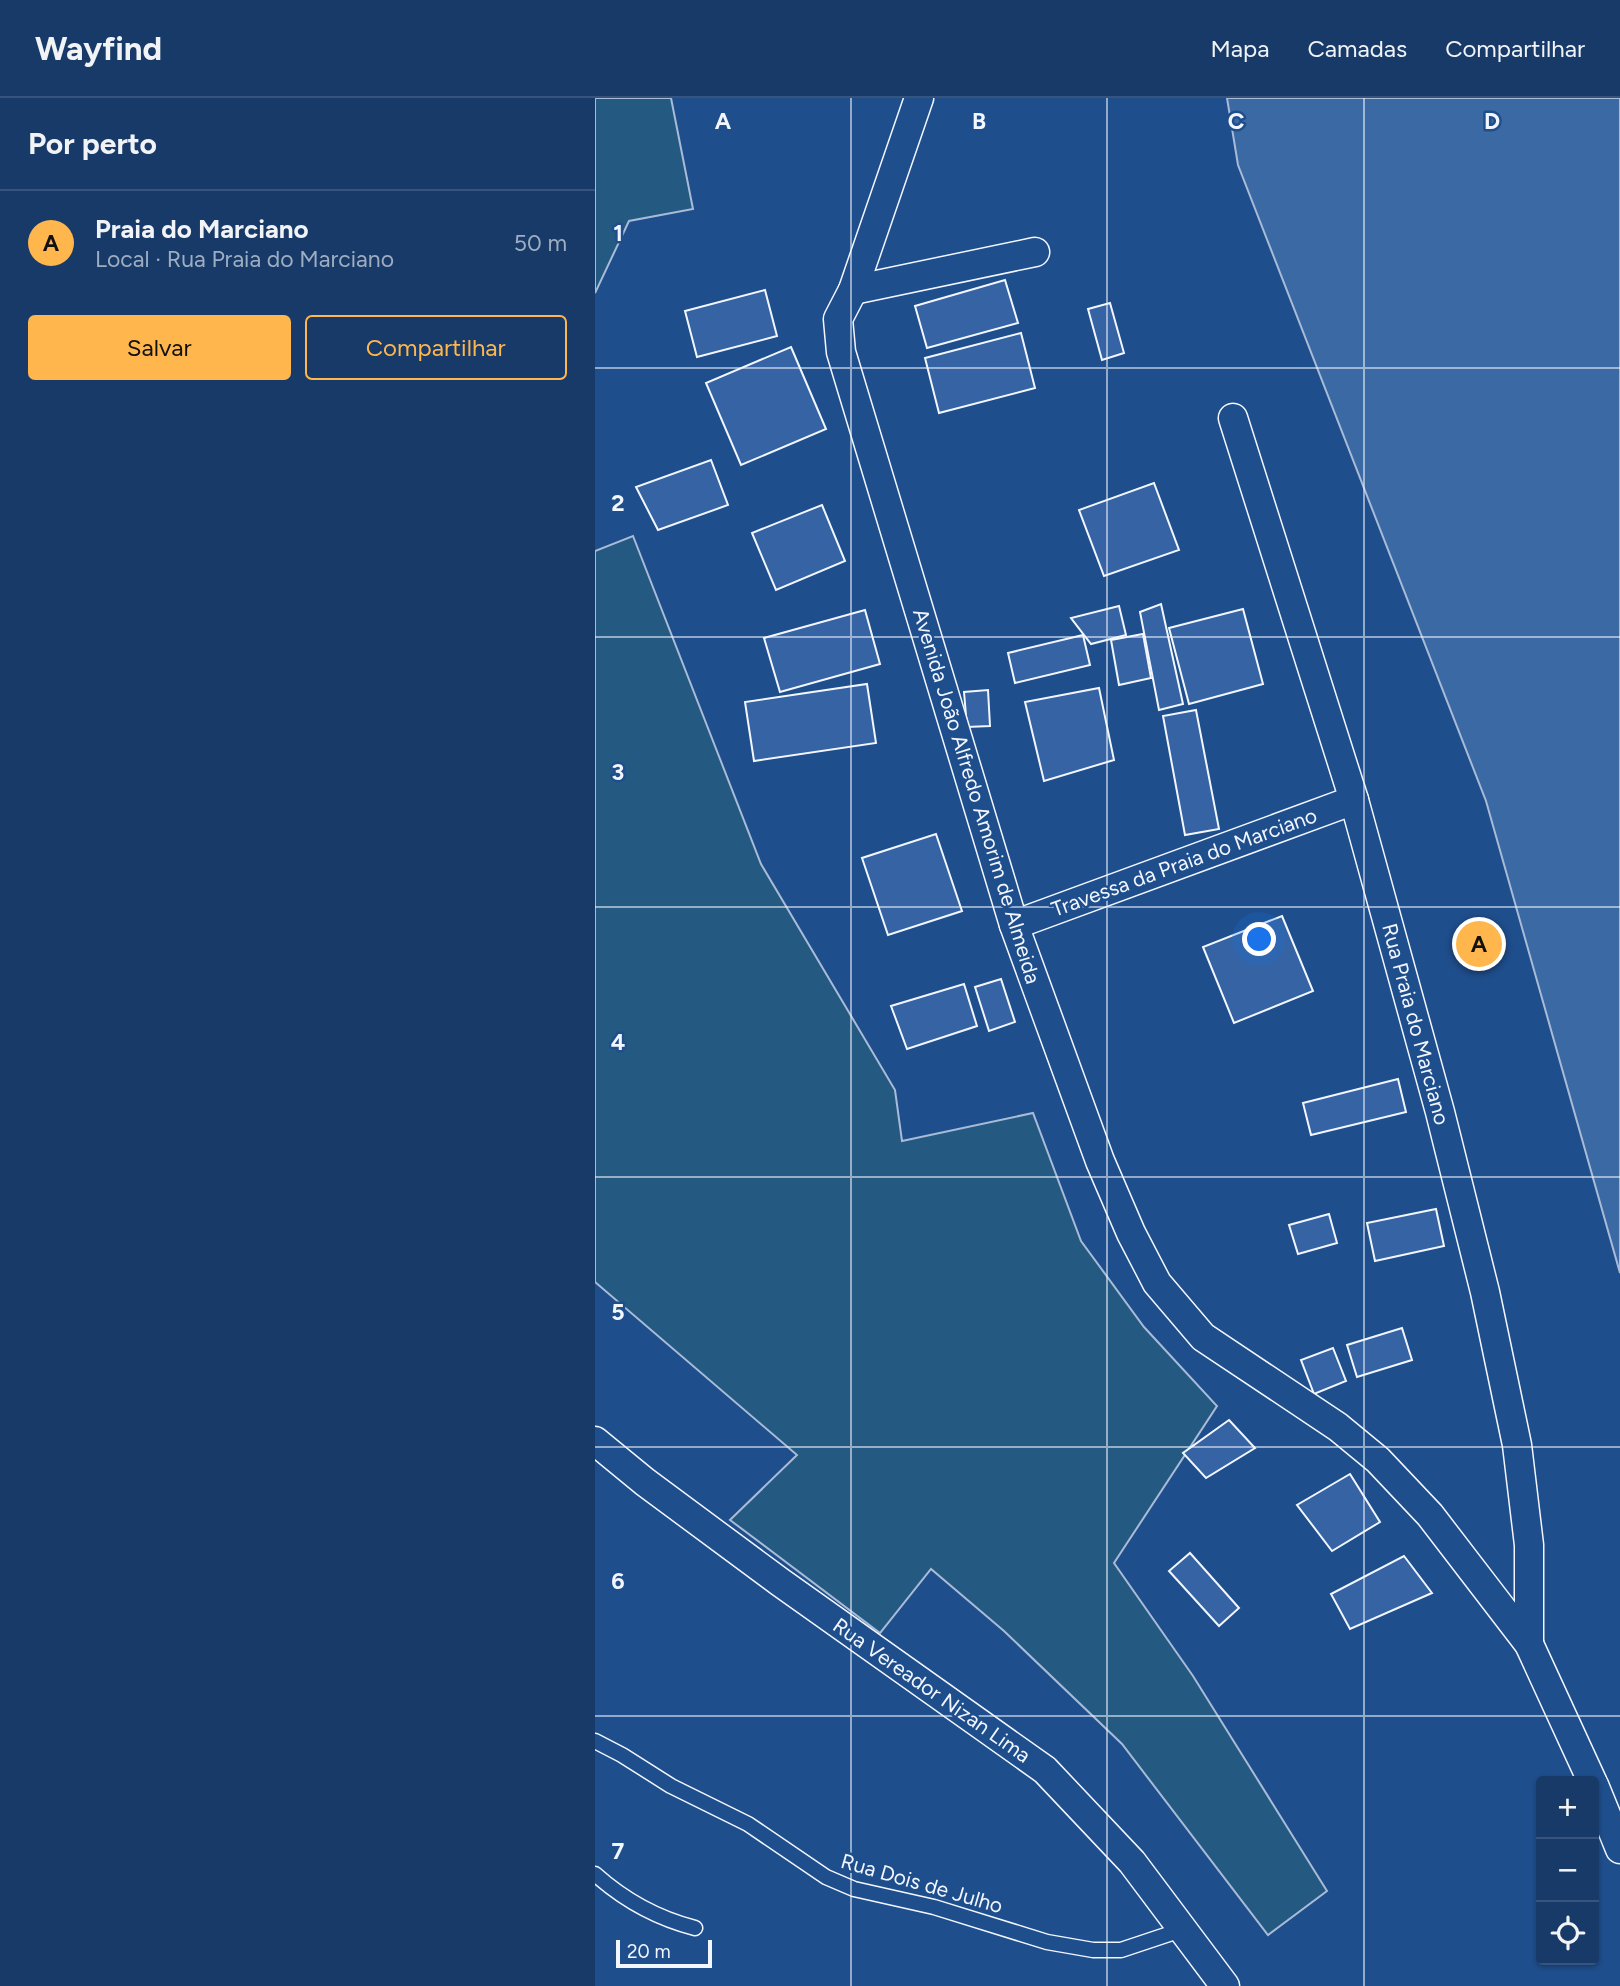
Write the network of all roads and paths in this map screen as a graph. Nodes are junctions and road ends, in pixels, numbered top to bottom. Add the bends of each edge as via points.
1 (919, 98) edge
2 (1035, 252) dead end
3 (853, 290) junction
4 (1233, 418) dead end
5 (1354, 800) junction
6 (1014, 925) junction
7 (595, 1441) edge
8 (1529, 1644) junction
9 (595, 1741) edge
10 (1590, 1776) edge
11 (1599, 1798) edge
12 (1620, 1849) edge
13 (595, 1874) edge
14 (695, 1928) dead end
15 (1184, 1930) junction
16 (1225, 1986) edge

1 - 3 street, Avenida João Alfredo Amorim de Almeida
2 - 3 street
3 - 6 street, Avenida João Alfredo Amorim de Almeida via 838,319 841,352
4 - 5 street, Rua Praia do Marciano
5 - 6 street, Travessa da Praia do Marciano
5 - 8 street, Rua Praia do Marciano via 1440,1112 1517,1445 1528,1545
6 - 8 street, Avenida João Alfredo Amorim de Almeida via 1100,1160 1157,1283 1203,1336 1338,1427 1378,1461 1430,1515
7 - 15 street, Rua Vereador Nizan Lima via 781,1582 1045,1770 1132,1861
8 - 10 street, Avenida João Alfredo Amorim de Almeida
9 - 15 lane, Rua Dois de Julho via 748,1824 826,1877 854,1889 934,1907 1047,1942 1093,1950 1121,1950
11 - 12 street, Avenida João Alfredo Amorim de Almeida
13 - 14 lane via 664,1920
15 - 16 street, Rua Vereador Nizan Lima

